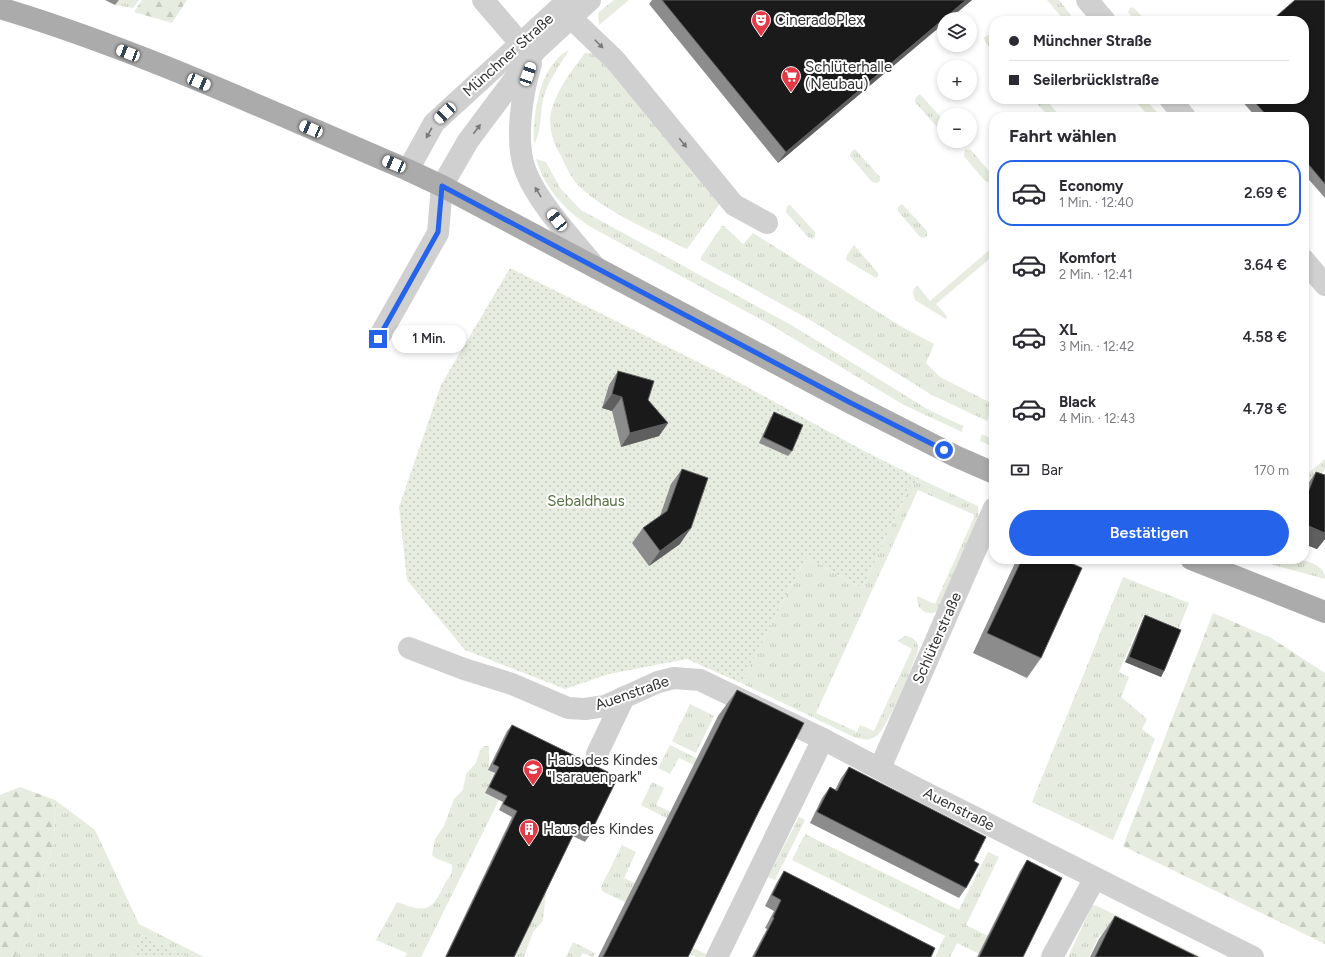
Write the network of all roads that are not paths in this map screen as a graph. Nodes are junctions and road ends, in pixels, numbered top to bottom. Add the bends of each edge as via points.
1 (482, 0) edge
2 (590, 0) edge
3 (1087, 0) edge
4 (0, 8) edge
5 (569, 9) edge
6 (1101, 16) edge
7 (528, 47) junction
8 (1174, 104) edge
9 (1181, 112) edge
10 (408, 170) junction
11 (442, 186) junction
12 (767, 223) dead end
13 (1309, 266) edge
14 (596, 268) junction
15 (1325, 285) edge
16 (378, 339) dead end
17 (989, 471) edge
18 (989, 519) edge
19 (1204, 564) edge
20 (1325, 612) edge
21 (409, 648) dead end
22 (624, 697) junction
23 (823, 739) junction
24 (597, 754) dead end
25 (880, 768) junction
26 (1095, 878) junction
27 (717, 957) edge
28 (1052, 957) edge
29 (1253, 957) edge

1 - 7 street
2 - 5 street, Münchner Straße
3 - 6 street
4 - 10 main road, Münchner Straße via 40,20 171,70
5 - 7 street, Münchner Straße
5 -> 12 street via 615,60 734,205
7 -> 10 street, Münchner Straße via 434,123
11 -> 7 street, Münchner Straße
14 -> 7 street, Münchner Straße via 548,209 526,173 522,159 521,106
8 - 9 street
10 - 11 main road, Münchner Straße
11 - 14 main road, Münchner Straße
11 - 16 street via 438,232
13 - 15 street
14 - 17 main road, Münchner Straße via 849,402
18 - 25 street, Schlüterstraße
19 - 20 main road
21 - 22 street, Auenstraße via 512,684 568,708 605,706
22 - 23 street, Auenstraße via 674,678 700,680
22 - 24 street
23 - 25 street, Auenstraße
23 - 27 street
25 - 26 street, Auenstraße
26 - 28 street
26 - 29 street, Auenstraße

